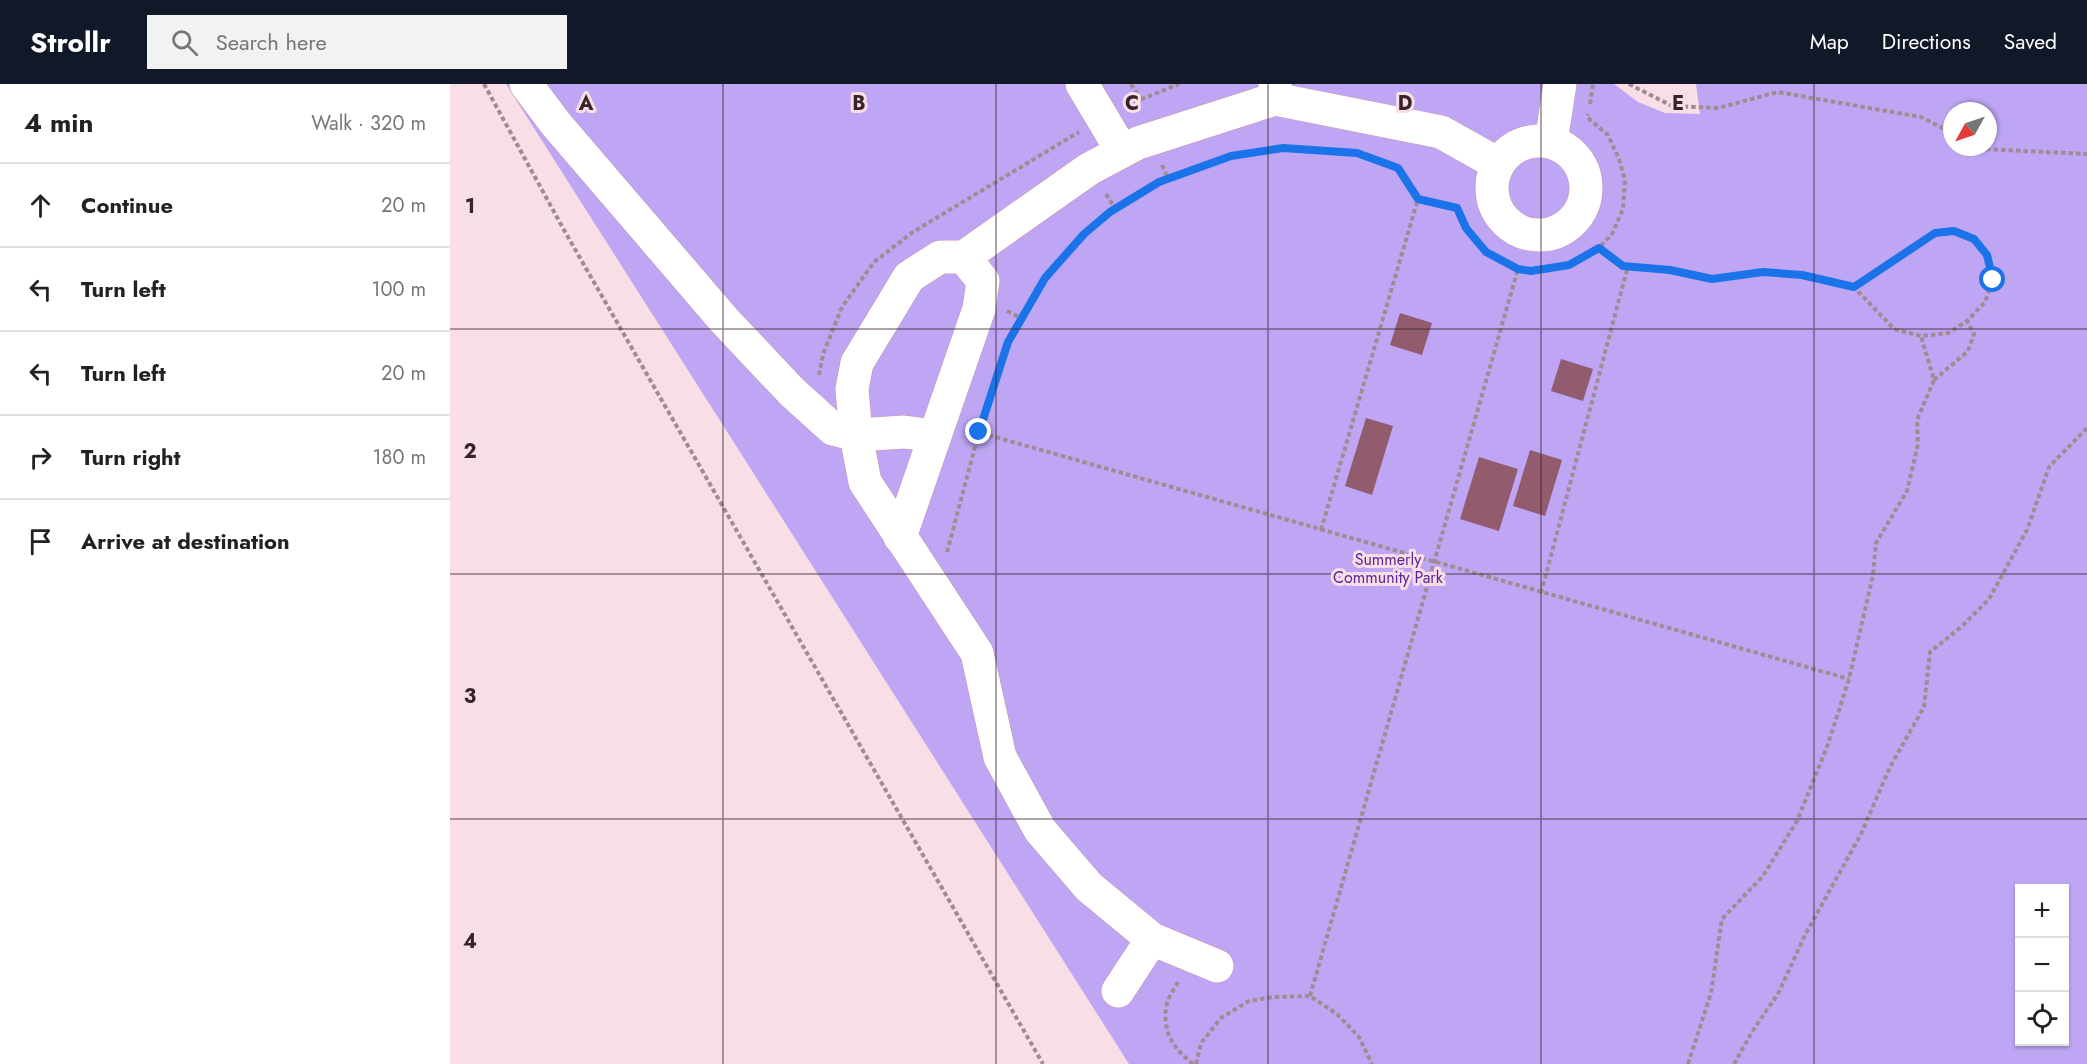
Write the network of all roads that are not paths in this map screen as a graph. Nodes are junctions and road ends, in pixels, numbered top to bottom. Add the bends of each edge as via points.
1 (526, 84) edge
2 (1082, 84) edge
3 (1559, 84) edge
4 (1275, 91) edge
5 (1551, 142) junction
6 (1122, 151) junction
7 (1498, 164) junction
8 (964, 257) junction
9 (947, 432) junction
10 (856, 435) junction
11 (900, 537) junction
12 (1152, 939) junction
13 (1204, 960) road end
14 (1118, 991) dead end

1 - 10 lane via 724,320 833,429
2 - 6 lane
3 - 5 lane
4 - 6 lane
4 - 7 lane via 1441,132
5 - 7 lane via 1520,144
5 - 7 lane via 1576,159 1586,188 1575,217 1550,234 1519,231 1506,222 1492,194
6 - 8 lane via 1089,169
8 - 9 lane via 983,281
8 - 10 lane via 940,257 909,277 903,286 857,363 852,388
9 - 10 lane
9 - 11 lane
10 - 11 lane via 865,482
11 - 12 lane via 976,653 1000,757 1040,830 1089,888
12 - 13 lane
12 - 14 lane

